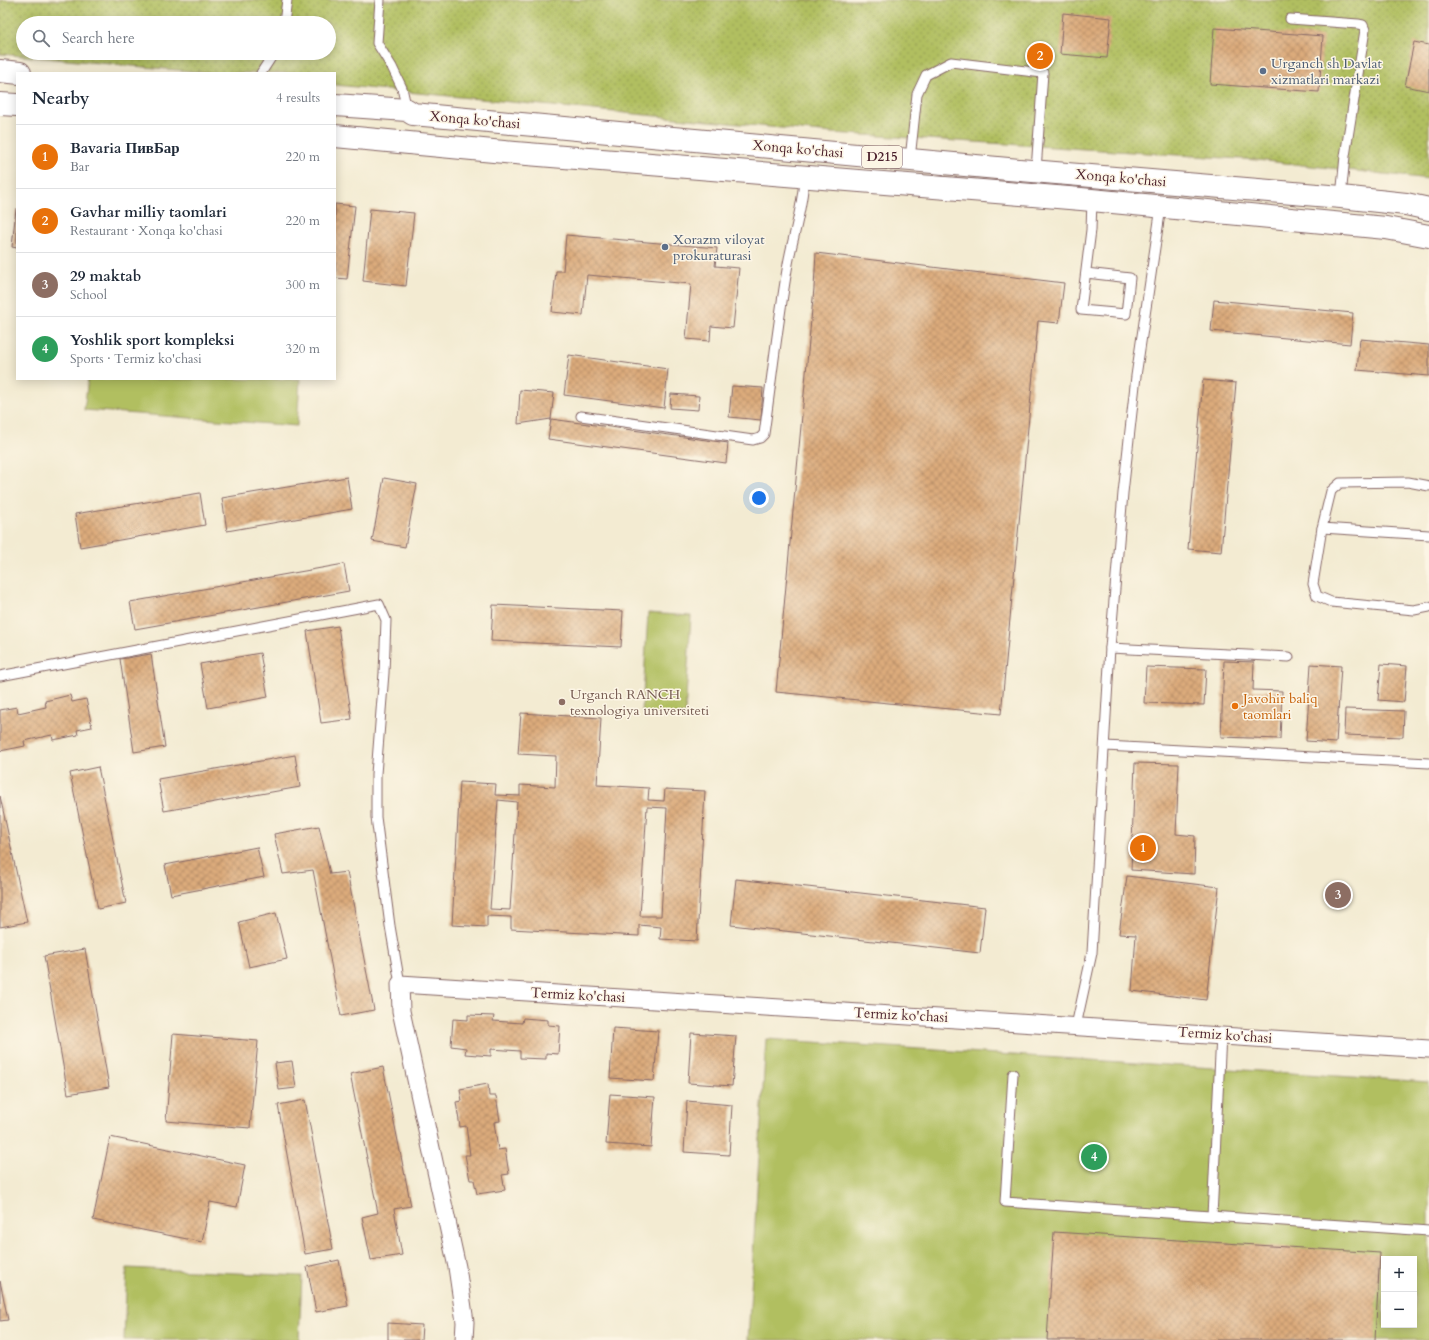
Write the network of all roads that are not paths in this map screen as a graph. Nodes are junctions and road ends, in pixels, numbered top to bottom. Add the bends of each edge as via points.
1 (287, 0) edge
2 (380, 0) edge
3 (285, 16) edge
4 (1290, 19) dead end
5 (269, 60) edge
6 (0, 71) edge
7 (262, 72) edge
8 (16, 73) edge
9 (0, 104) edge
10 (16, 105) edge
11 (336, 105) edge
12 (407, 110) junction
13 (516, 124) junction
14 (336, 136) edge
15 (515, 153) junction
16 (910, 159) junction
17 (1036, 170) junction
18 (1083, 175) junction
19 (804, 178) junction
20 (1341, 198) junction
21 (1086, 200) junction
22 (1161, 207) junction
23 (1429, 208) edge
24 (1429, 236) edge
25 (1086, 273) junction
26 (581, 416) dead end
27 (1429, 486) edge
28 (1322, 528) junction
29 (1429, 535) edge
30 (1429, 607) edge
31 (1110, 648) junction
32 (1289, 657) dead end
33 (0, 676) edge
34 (1104, 746) junction
35 (1429, 763) edge
36 (400, 984) junction
37 (1076, 1026) junction
38 (1221, 1035) junction
39 (1429, 1049) edge
40 (1013, 1074) dead end
41 (1212, 1216) junction
42 (1429, 1231) edge
43 (464, 1340) edge

1 - 3 lane
2 - 12 lane via 377,43 402,88
4 - 20 lane via 1358,24 1363,25 1366,30 1345,156
5 - 7 lane
6 - 8 main road
9 - 10 main road
11 - 12 main road, Xonqa ko'chasi / D215
12 - 13 main road, Xonqa ko'chasi / D215 via 413,114
13 - 15 main road
13 - 16 main road, Xonqa ko'chasi / D215
14 - 15 main road, Xonqa ko'chasi / D215
15 - 19 main road, Xonqa ko'chasi / D215
16 - 17 main road, Xonqa ko'chasi / D215
16 - 17 lane via 918,94 926,75 951,62 1043,73
17 - 18 main road, Xonqa ko'chasi / D215
18 - 20 main road, Xonqa ko'chasi / D215
18 - 21 main road
19 - 21 main road, Xonqa ko'chasi / D215
19 - 26 lane via 779,316 764,434 753,440
20 - 23 main road, Xonqa ko'chasi / D215
21 - 22 main road, Xonqa ko'chasi / D215
21 - 25 lane via 1091,230
22 - 24 main road, Xonqa ko'chasi / D215 via 1386,228
22 - 31 lane via 1136,376
25 - 25 lane via 1081,310 1126,314 1130,278
27 - 28 lane via 1408,482 1340,484 1331,491
28 - 29 lane
28 - 30 lane via 1313,584 1318,596 1331,602 1414,610
31 - 32 lane
31 - 34 lane
33 - 36 lane via 379,604 386,620 376,774 376,817
34 - 35 lane
34 - 37 lane via 1092,953
36 - 37 street, Termiz ko'chasi
36 - 43 street via 401,1010 457,1267 465,1322
37 - 38 street, Termiz ko'chasi
38 - 39 street, Termiz ko'chasi
38 - 41 lane
40 - 41 lane via 1005,1202
41 - 42 lane

